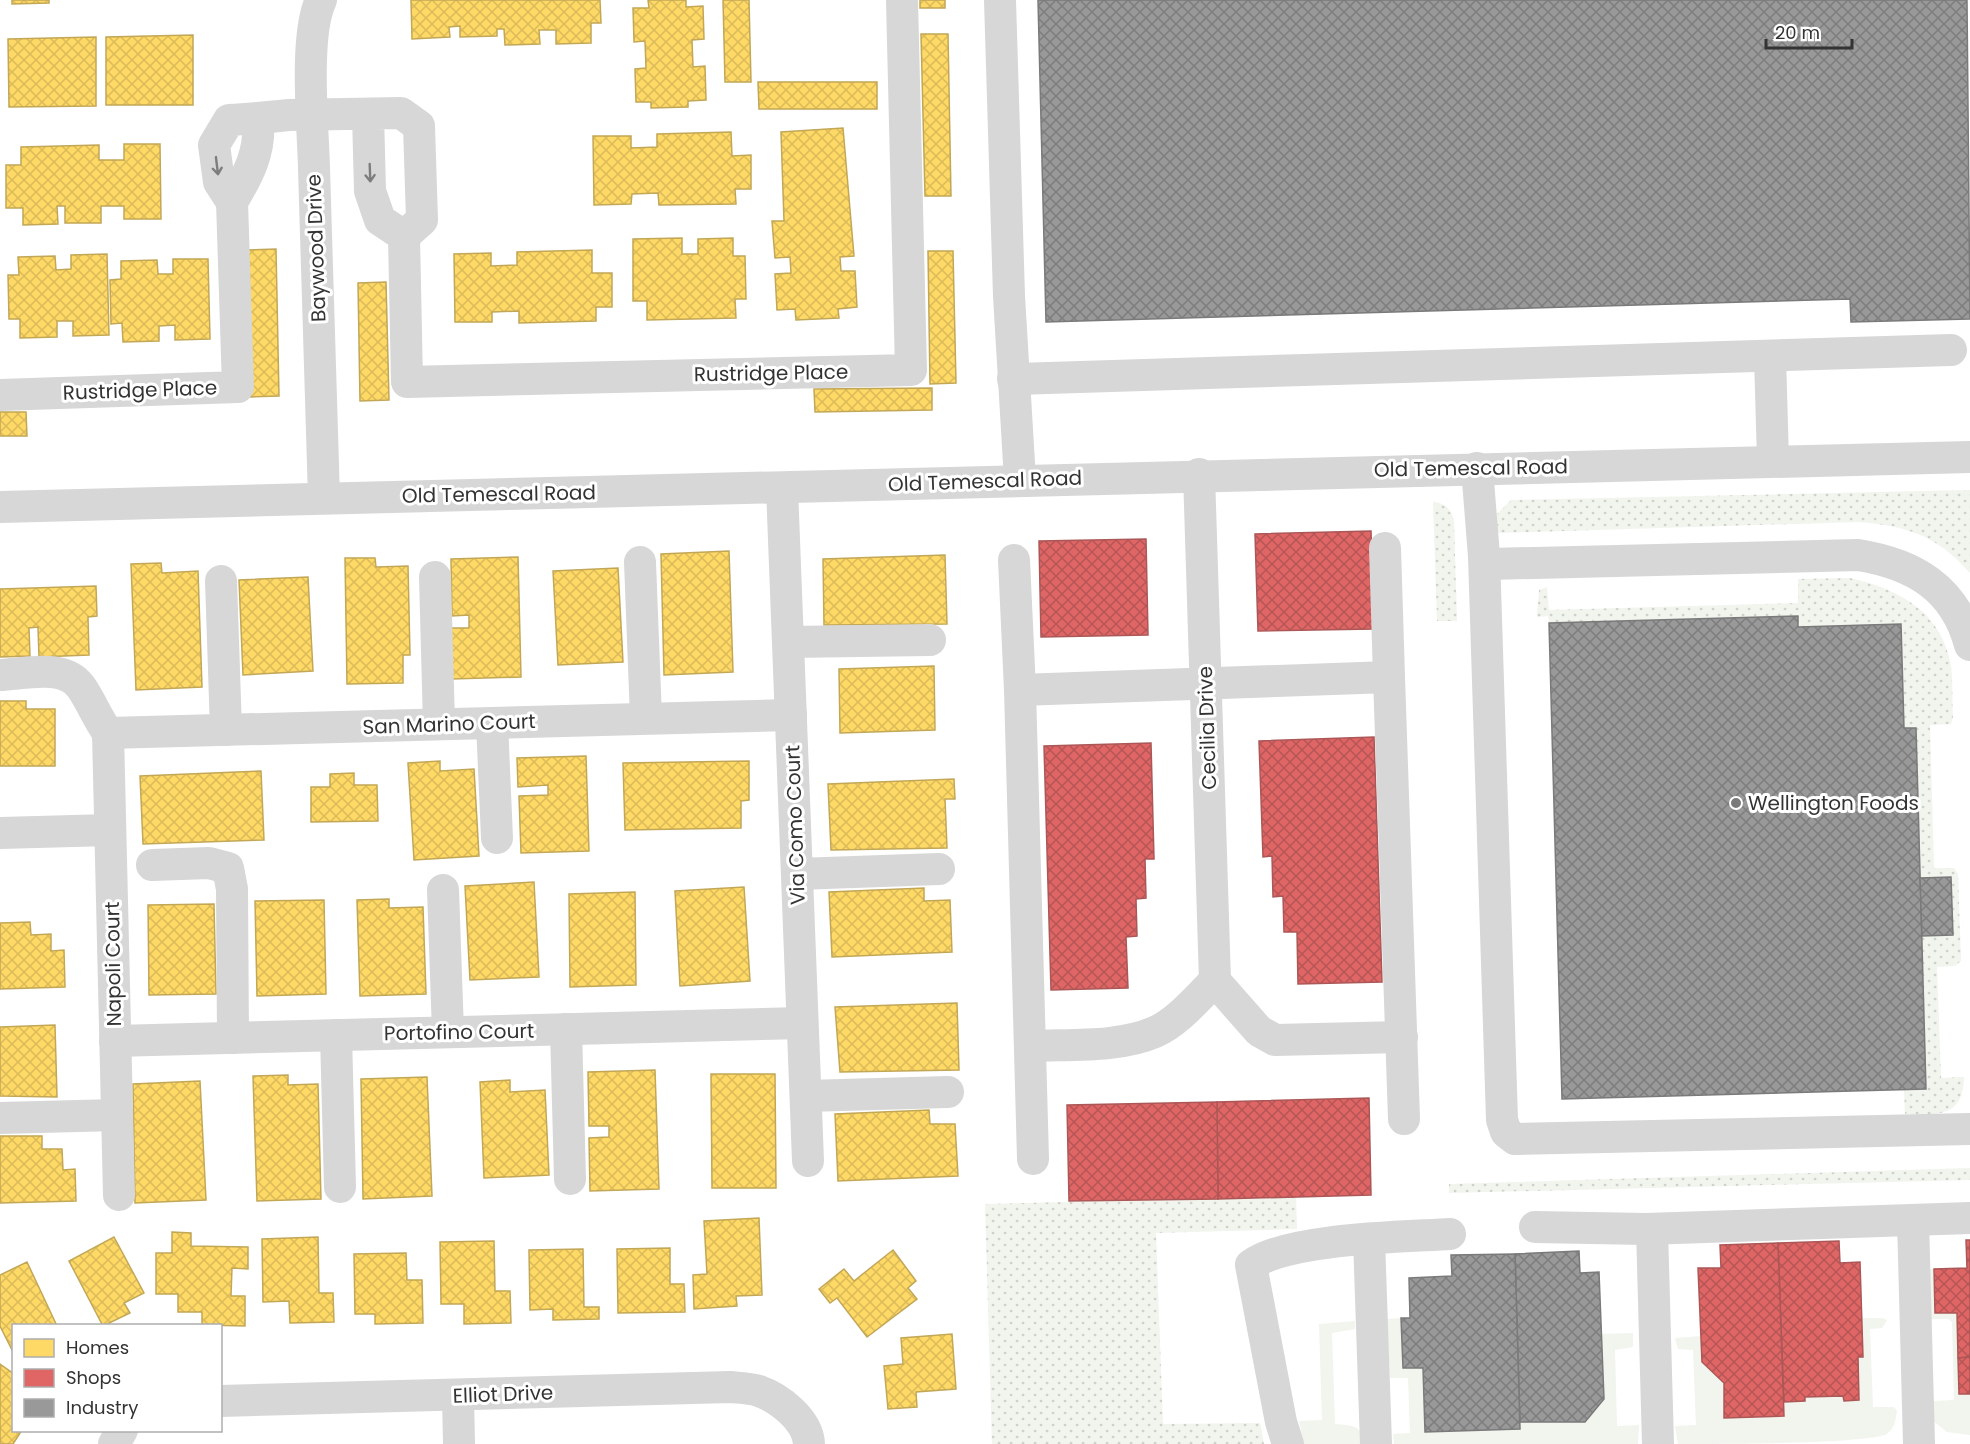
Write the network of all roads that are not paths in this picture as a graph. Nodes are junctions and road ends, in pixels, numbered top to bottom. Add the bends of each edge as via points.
1 (321, 0) edge
2 (902, 0) edge
3 (1000, 0) edge
4 (368, 114) junction
5 (313, 115) junction
6 (258, 118) junction
7 (232, 202) junction
8 (404, 236) junction
9 (1951, 350) dead end
10 (1770, 356) junction
11 (1013, 379) junction
12 (0, 395) edge
13 (1970, 457) edge
14 (1773, 461) junction
15 (1477, 468) junction
16 (1199, 474) junction
17 (1020, 480) junction
18 (782, 488) junction
19 (324, 498) junction
20 (0, 507) edge
21 (1385, 548) dead end
22 (1484, 556) junction
23 (1014, 560) dead end
24 (640, 562) dead end
25 (435, 577) dead end
26 (221, 580) dead end
27 (930, 640) dead end
28 (788, 642) junction
29 (1970, 645) edge
30 (0, 675) edge
31 (1389, 677) junction
32 (1206, 683) junction
33 (1020, 690) junction
34 (791, 715) junction
35 (645, 718) junction
36 (492, 723) junction
37 (439, 724) junction
38 (226, 730) junction
39 (108, 733) junction
40 (110, 830) junction
41 (0, 833) edge
42 (496, 838) dead end
43 (152, 865) dead end
44 (939, 869) dead end
45 (797, 874) junction
46 (443, 890) dead end
47 (1215, 981) junction
48 (802, 1023) junction
49 (566, 1029) junction
50 (448, 1032) junction
51 (336, 1035) junction
52 (1402, 1037) junction
53 (233, 1038) junction
54 (115, 1041) junction
55 (1030, 1046) junction
56 (948, 1092) dead end
57 (806, 1096) junction
58 (117, 1115) junction
59 (0, 1118) edge
60 (1404, 1119) dead end
61 (1970, 1129) edge
62 (1033, 1159) dead end
63 (808, 1161) dead end
64 (570, 1179) dead end
65 (340, 1187) dead end
66 (119, 1195) dead end
67 (1970, 1218) edge
68 (1913, 1220) junction
69 (1535, 1227) dead end
70 (1652, 1229) junction
71 (1450, 1234) dead end
72 (1369, 1239) junction
73 (458, 1395) junction
74 (222, 1401) edge
75 (459, 1444) edge
76 (809, 1444) edge
77 (1288, 1444) edge
78 (1376, 1444) edge
79 (1658, 1444) edge
80 (1919, 1444) edge

1 - 5 street, Baywood Drive via 312,44
2 - 8 street, Rustridge Place via 911,370 407,382
3 - 11 street
4 - 5 street, Rustridge Place
4 -> 8 street via 370,191 380,220
4 - 8 street, Rustridge Place via 400,113 419,126 422,220
5 - 6 street, Rustridge Place
5 - 19 street, Baywood Drive
6 - 7 street via 260,135 255,160
6 -> 7 street, Rustridge Place via 229,120 214,145 219,182
7 - 12 street, Rustridge Place via 238,387
9 - 10 street
10 - 11 street
10 - 14 street
11 - 17 street
13 - 14 street, Old Temescal Road
14 - 15 street, Old Temescal Road
15 - 16 street, Old Temescal Road
15 - 22 street
16 - 17 street, Old Temescal Road
16 - 32 street, Cecilia Drive
17 - 18 street, Old Temescal Road
18 - 19 street, Old Temescal Road
18 - 28 street, Via Como Court
19 - 20 street, Old Temescal Road
21 - 31 street
22 - 29 street via 1490,564 1506,565 1858,555 1884,559 1923,577 1947,597 1963,619
22 - 61 street via 1502,1120 1506,1132 1515,1139
23 - 33 street
24 - 35 street
25 - 37 street
26 - 38 street
27 - 28 street
28 - 34 street, Via Como Court
30 - 39 street via 69,675 81,686
31 - 32 street
31 - 52 street
32 - 33 street
32 - 47 street, Cecilia Drive
33 - 55 street
34 - 35 street, San Marino Court
34 - 45 street, Via Como Court
35 - 36 street, San Marino Court
36 - 37 street, San Marino Court
36 - 42 street
37 - 38 street, San Marino Court
38 - 39 street, San Marino Court
39 - 40 street, Napoli Court
40 - 41 street
40 - 54 street, Napoli Court
43 - 53 street via 209,863 228,868 232,889
44 - 45 street
45 - 48 street, Via Como Court
46 - 50 street
47 - 52 street via 1259,1031 1275,1040
47 - 55 street via 1156,1032 1118,1042
48 - 49 street, Portofino Court
48 - 57 street, Via Como Court
49 - 50 street, Portofino Court
49 - 64 street
50 - 51 street, Portofino Court
51 - 53 street, Portofino Court
51 - 65 street
52 - 60 street
53 - 54 street, Portofino Court
54 - 58 street, Napoli Court
55 - 62 street
56 - 57 street
57 - 63 street, Via Como Court
58 - 59 street
58 - 66 street, Napoli Court
67 - 68 street
68 - 70 street
68 - 80 street
69 - 70 street
70 - 79 street
71 - 72 street
72 - 77 street via 1298,1248 1260,1258 1251,1265
72 - 78 street
73 - 74 street, Elliot Drive
73 - 75 street
73 - 76 street, Elliot Drive via 730,1387 757,1390 783,1402 799,1421

